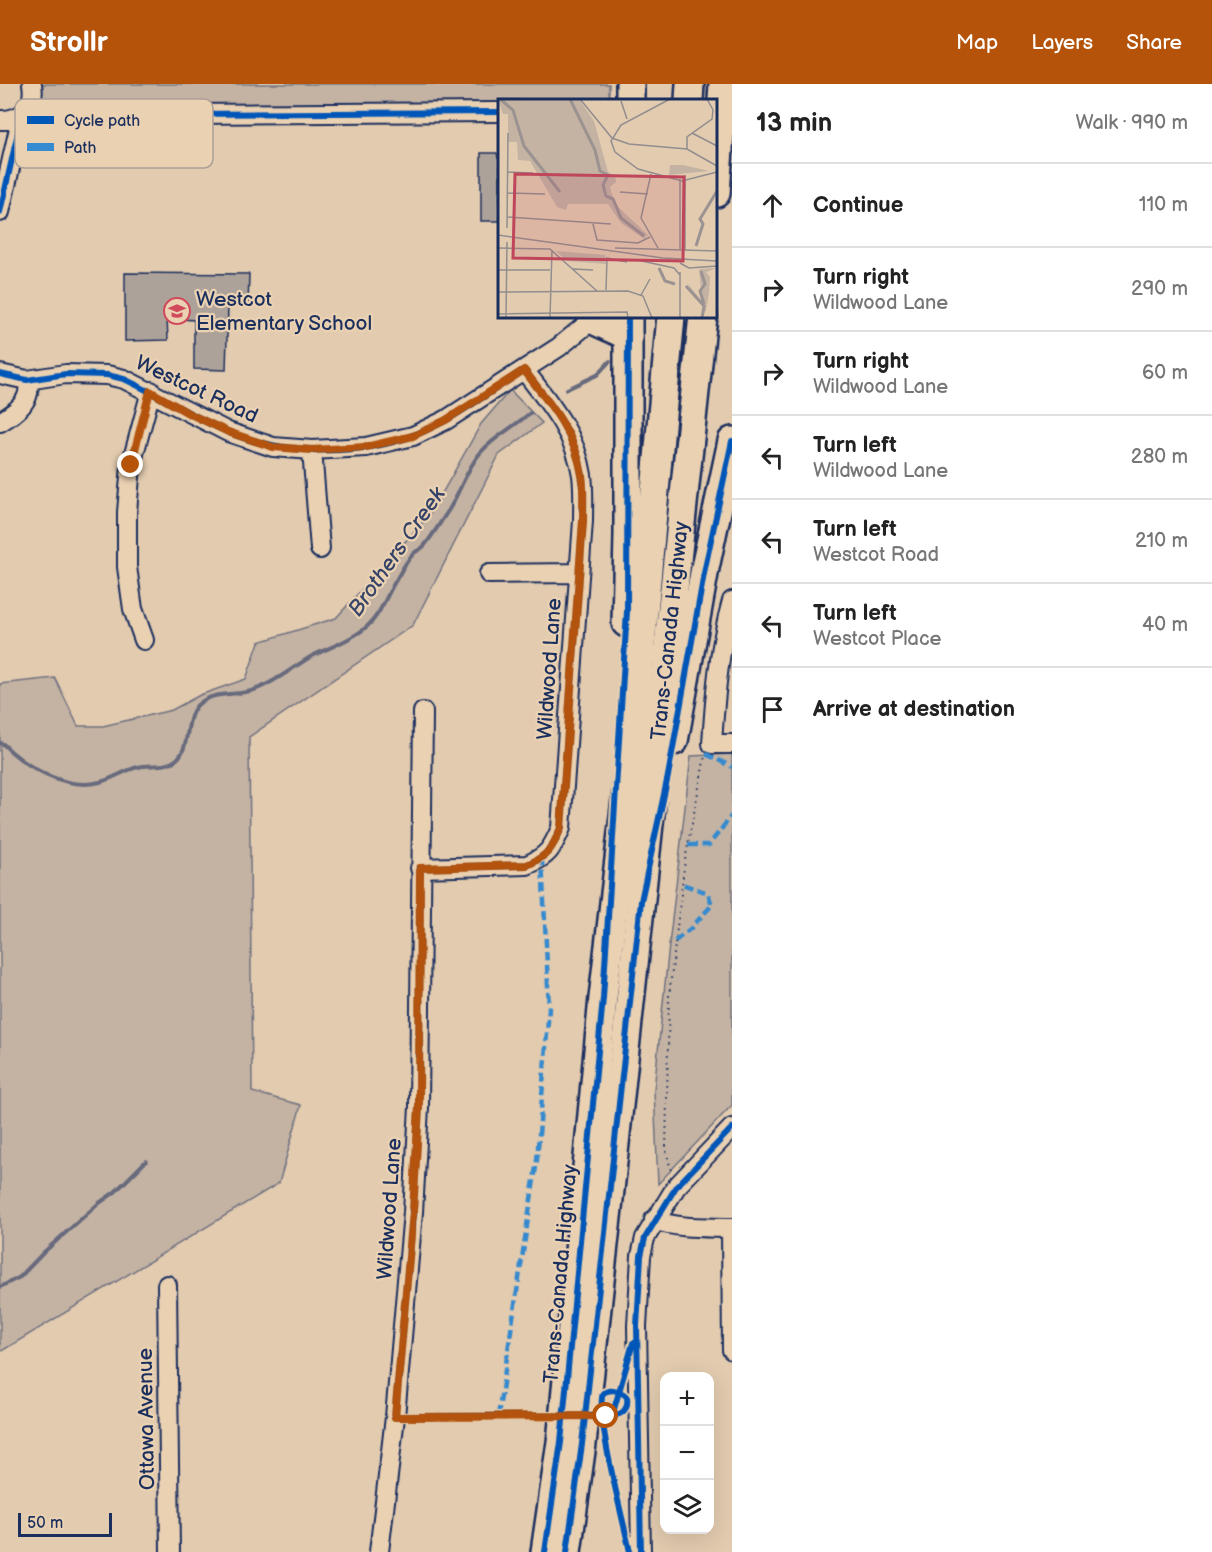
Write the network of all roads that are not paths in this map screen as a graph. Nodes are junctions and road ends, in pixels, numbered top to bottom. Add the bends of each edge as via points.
1 (690, 84) edge
2 (723, 84) edge
3 (689, 99) edge
4 (498, 112) edge
5 (213, 114) edge
6 (15, 118) edge
7 (0, 120) edge
8 (15, 146) edge
9 (717, 177) edge
10 (0, 212) edge
11 (595, 318) edge
12 (671, 318) edge
13 (703, 318) edge
14 (628, 326) edge
15 (524, 370) junction
16 (0, 374) edge
17 (27, 380) junction
18 (150, 391) junction
19 (0, 422) edge
20 (732, 441) edge
21 (312, 450) junction
22 (320, 549) dead end
23 (578, 573) junction
24 (489, 574) dead end
25 (732, 601) edge
26 (144, 640) dead end
27 (423, 712) dead end
28 (732, 744) edge
29 (420, 868) junction
30 (641, 901) junction
31 (603, 998) junction
32 (732, 1128) edge
33 (654, 1220) junction
34 (731, 1228) edge
35 (167, 1285) dead end
36 (732, 1350) edge
37 (170, 1552) edge
38 (379, 1552) edge
39 (545, 1552) edge
40 (567, 1552) edge
41 (641, 1552) edge

1 - 3 highway
2 - 9 highway, bridge
4 - 5 street
6 - 7 street
8 - 10 street
11 - 14 highway
11 - 15 street, Westcot Road
12 - 31 highway, Trans-Canada Highway via 631,754
13 - 30 highway, Trans-Canada Highway
14 - 31 highway via 627,610
15 - 21 street, Westcot Road via 446,420 413,436 366,447
15 - 23 street, Wildwood Lane via 557,414 573,444 582,474
16 - 17 street, Westcot Road
17 - 18 street, Westcot Road via 66,374 106,375
17 - 19 street via 27,399
18 - 21 street, Westcot Road via 228,432 273,447
18 - 26 street via 131,465 127,512 131,598
20 - 30 highway
21 - 22 street
23 - 24 street
23 - 29 street, Wildwood Lane via 561,828 553,847 542,859 527,865
25 - 28 street via 712,744
27 - 29 street, Wildwood Lane
29 - 38 street, Wildwood Lane via 419,1107 413,1212
30 - 40 highway, Trans-Canada Highway
31 - 39 highway, Trans-Canada Highway via 561,1442
32 - 33 street via 676,1187
33 - 34 street via 667,1225
33 - 41 street via 641,1257 637,1326
34 - 36 street
35 - 37 street, Ottawa Avenue

